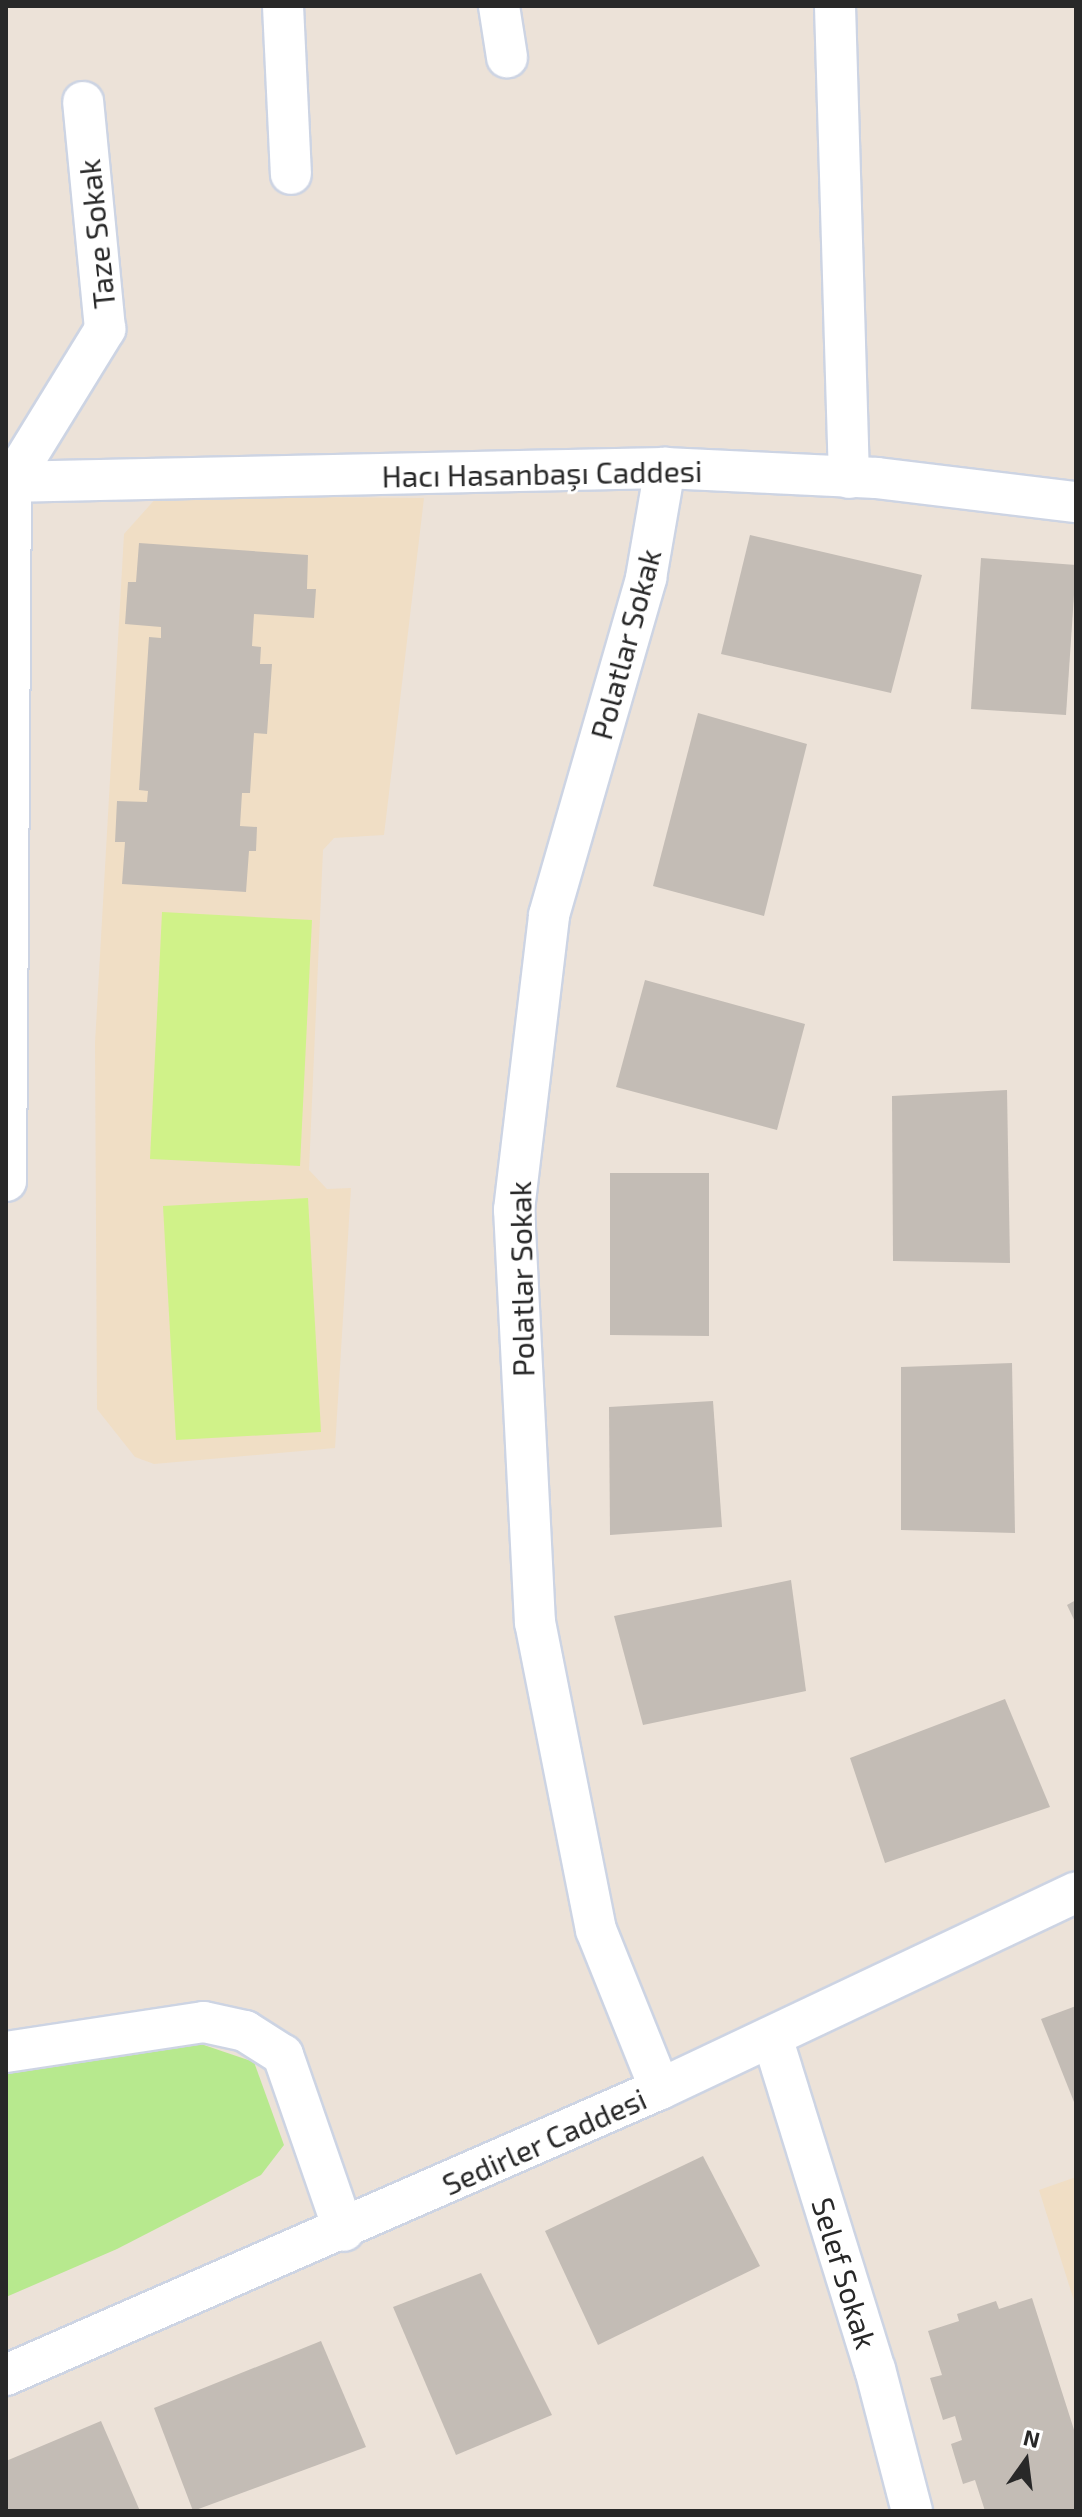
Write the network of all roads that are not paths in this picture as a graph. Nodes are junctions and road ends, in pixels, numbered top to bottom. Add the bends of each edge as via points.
1 (283, 6) edge
2 (499, 6) edge
3 (835, 6) edge
4 (507, 57) dead end
5 (83, 102) dead end
6 (291, 174) dead end
7 (665, 468) junction
8 (849, 478) junction
9 (8, 482) edge
10 (1076, 502) edge
11 (6, 1181) edge
12 (1076, 1892) edge
13 (772, 2037) junction
14 (6, 2052) edge
15 (660, 2089) junction
16 (344, 2231) junction
17 (6, 2375) edge
18 (912, 2511) edge

1 - 6 street
2 - 4 street
3 - 8 street
5 - 9 street, Taze Sokak via 105,329
7 - 8 street, Hacı Hasanbaşı Caddesi
7 - 9 street, Hacı Hasanbaşı Caddesi
7 - 15 street, Polatlar Sokak via 646,578 549,915 514,1210 535,1623 596,1930
8 - 10 street, Hacı Hasanbaşı Caddesi
9 - 11 street
12 - 13 street, Sedirler Caddesi
13 - 15 street, Sedirler Caddesi
13 - 18 street, Selef Sokak via 875,2369
14 - 16 street via 204,2022 245,2031 283,2055
15 - 16 street, Sedirler Caddesi
16 - 17 street, Sedirler Caddesi

